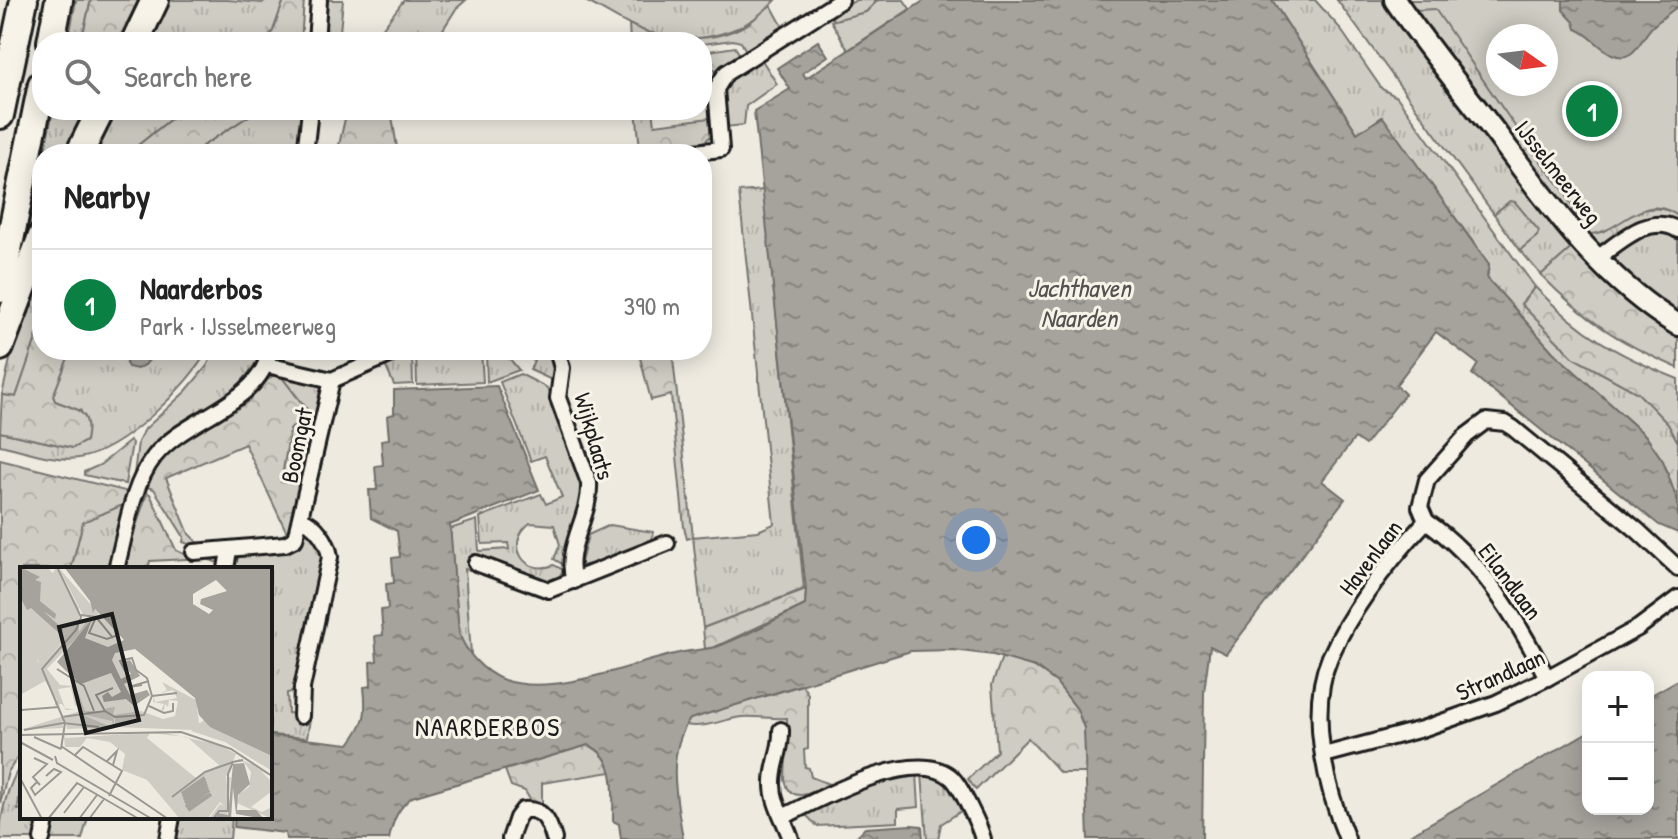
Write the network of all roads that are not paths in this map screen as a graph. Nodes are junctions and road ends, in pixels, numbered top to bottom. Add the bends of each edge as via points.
1 (24, 0) edge
2 (59, 0) edge
3 (155, 0) edge
4 (319, 0) edge
5 (841, 0) edge
6 (1395, 0) edge
7 (53, 32) edge
8 (140, 32) edge
9 (317, 32) edge
10 (0, 115) edge
11 (35, 120) edge
12 (96, 120) edge
13 (309, 120) edge
14 (84, 144) edge
15 (306, 144) edge
16 (712, 150) edge
17 (1678, 230) edge
18 (1596, 259) junction
19 (32, 262) edge
20 (0, 289) edge
21 (1678, 325) edge
22 (0, 347) edge
23 (267, 360) edge
24 (277, 360) edge
25 (378, 360) edge
26 (560, 360) edge
27 (332, 380) junction
28 (301, 519) junction
29 (1426, 521) junction
30 (667, 543) dead end
31 (229, 550) junction
32 (194, 552) dead end
33 (476, 563) dead end
34 (117, 567) edge
35 (226, 567) edge
36 (1678, 568) edge
37 (574, 581) junction
38 (1678, 598) edge
39 (1547, 678) junction
40 (301, 716) dead end
41 (781, 730) dead end
42 (1324, 755) junction
43 (783, 817) junction
44 (47, 819) edge
45 (172, 819) edge
46 (42, 839) edge
47 (168, 839) edge
48 (510, 839) edge
49 (554, 839) edge
50 (791, 839) edge
51 (983, 839) edge
52 (1347, 839) edge

1 - 10 highway
2 - 7 highway
3 - 8 highway
4 - 9 street
5 - 16 street via 726,73 716,89 721,149
6 - 18 main road, IJsselmeerweg
11 - 20 highway
12 - 14 highway
13 - 15 street
17 - 18 street, IJsselmeerweg via 1663,223 1639,229
18 - 21 main road, IJsselmeerweg via 1649,307
19 - 22 highway
23 - 34 street via 251,386 155,456 138,489
24 - 27 street
25 - 27 street
26 - 37 street, Wijkplaats via 558,398 589,483 569,565
27 - 28 street, Boomgat
28 - 31 street, Boomgat via 292,542
28 - 40 street, Boomgat via 310,522 330,557 302,688
29 - 36 street, Havenlaan via 1420,507 1427,480 1479,424 1495,421 1513,428
29 - 39 street, Eilandlaan via 1456,546 1496,593
29 - 42 street, Havenlaan via 1392,558 1329,659 1322,694
30 - 37 street
31 - 32 street, Boomgat
31 - 35 street
33 - 37 street via 549,590
38 - 39 street, Strandlaan via 1638,628
39 - 42 street, Strandlaan via 1461,717
41 - 43 street via 772,781
42 - 52 street, Havenlaan via 1334,808
43 - 50 street
43 - 51 street via 848,784 920,768 951,777
44 - 46 street
45 - 47 street
48 - 49 street via 523,810 533,809 549,822

